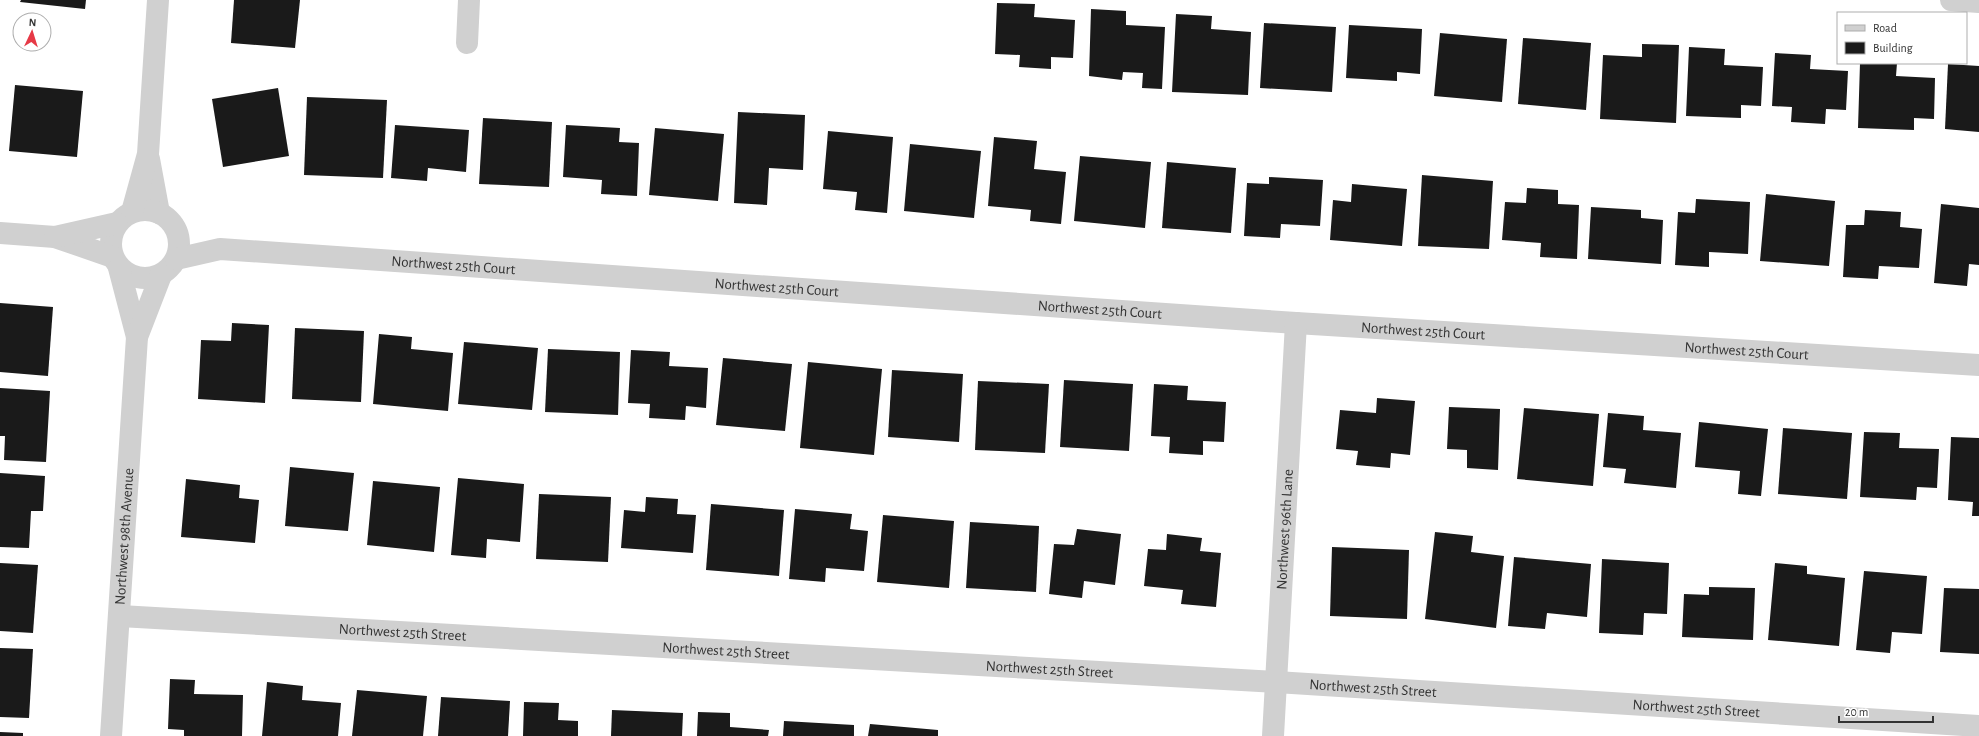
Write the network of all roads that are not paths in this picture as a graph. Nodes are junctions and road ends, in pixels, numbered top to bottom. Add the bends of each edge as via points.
1 (158, 0) edge
2 (469, 0) edge
3 (1951, 0) edge
4 (1979, 2) edge
5 (467, 43) dead end
6 (148, 154) junction
7 (159, 213) junction
8 (124, 218) junction
9 (175, 227) junction
10 (0, 233) edge
11 (55, 236) junction
12 (220, 249) junction
13 (176, 259) junction
14 (116, 262) junction
15 (161, 275) junction
16 (1296, 323) junction
17 (137, 337) junction
18 (1979, 365) edge
19 (120, 616) junction
20 (1276, 682) junction
21 (1979, 726) edge
22 (111, 736) edge
23 (1274, 736) edge

1 - 6 street
2 - 5 street
3 - 4 street
6 - 7 street
6 - 8 street
7 - 8 street via 148,210
7 - 9 street via 168,218
8 - 11 street
8 - 14 street via 111,234 110,246
9 - 12 street, Northwest 25th Court
9 - 13 street via 179,237
10 - 11 street
11 - 14 street
12 - 13 street, Northwest 25th Court
12 - 16 street, Northwest 25th Court
13 - 15 street
14 - 15 street via 129,274 140,278
14 - 17 street, Northwest 98th Avenue
15 - 17 street, Northwest 98th Avenue
16 - 18 street, Northwest 25th Court
16 - 20 street, Northwest 96th Lane
17 - 19 street, Northwest 98th Avenue
19 - 20 street, Northwest 25th Street
19 - 22 street, Northwest 98th Avenue
20 - 21 street, Northwest 25th Street
20 - 23 street, Northwest 96th Lane

